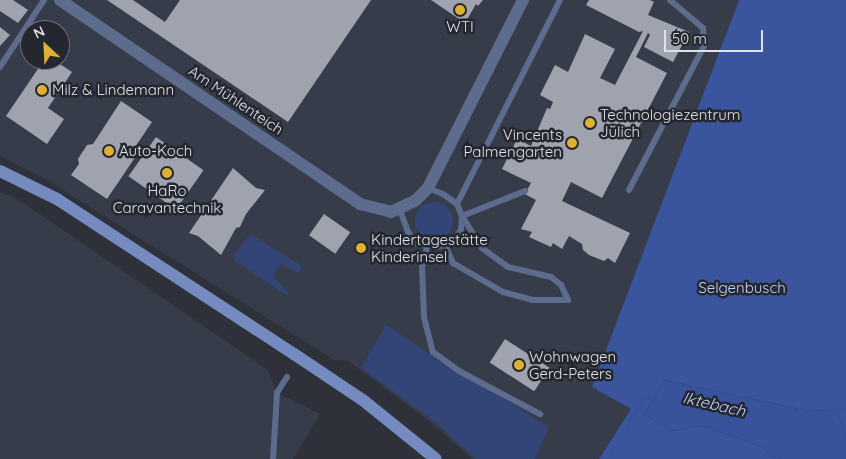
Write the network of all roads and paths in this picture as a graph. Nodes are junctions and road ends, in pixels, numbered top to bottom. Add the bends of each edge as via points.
1 (44, 0) edge
2 (60, 0) edge
3 (522, 0) edge
4 (560, 0) edge
5 (670, 0) edge
6 (0, 67) edge
7 (0, 171) edge
8 (428, 188) junction
9 (629, 190) dead end
10 (525, 191) dead end
11 (457, 204) junction
12 (400, 210) junction
13 (462, 216) junction
14 (445, 244) junction
15 (427, 247) junction
16 (287, 377) dead end
17 (540, 414) dead end
18 (273, 459) edge
19 (436, 459) edge

1 - 6 lane
2 - 12 street, Am Mühlenteich via 360,204 375,210
3 - 8 street
4 - 11 lane
5 - 9 lane via 704,28 704,46
7 - 19 main road via 57,199 294,354 364,402
8 - 11 lane
8 - 12 street
10 - 13 lane
11 - 13 lane
12 - 15 lane via 416,243
13 - 14 lane via 460,230
13 - 14 lane via 482,248 508,266 551,277 561,285 568,300 532,300 503,292 453,263
14 - 15 lane
15 - 17 lane via 422,267 424,317 433,352 459,371
16 - 18 lane via 277,393

